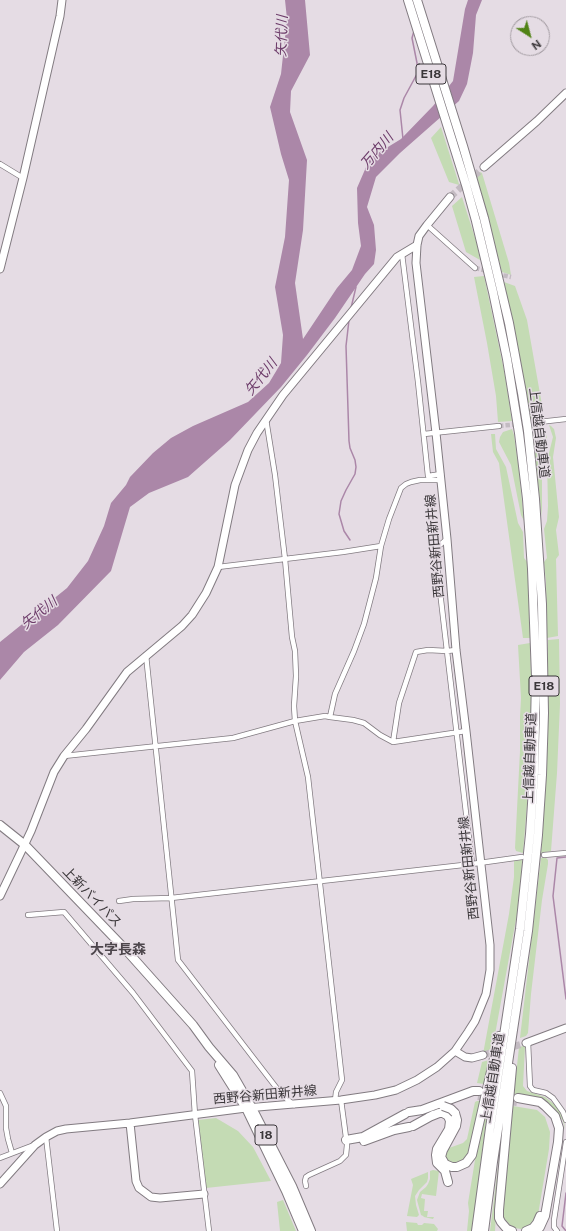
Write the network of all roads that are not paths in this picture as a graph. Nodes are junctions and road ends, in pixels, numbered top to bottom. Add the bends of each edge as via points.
1 (62, 0) edge
2 (408, 0) edge
3 (416, 0) edge
4 (566, 93) edge
5 (459, 147) junction
6 (0, 164) edge
7 (484, 167) tunnel mouth
8 (23, 178) junction
9 (450, 197) tunnel mouth
10 (426, 225) junction
11 (416, 245) junction
12 (402, 254) junction
13 (474, 268) tunnel mouth
14 (0, 269) edge
15 (266, 419) junction
16 (566, 419) edge
17 (539, 422) tunnel mouth
18 (499, 426) tunnel mouth
19 (436, 433) junction
20 (424, 434) junction
21 (441, 477) junction
22 (448, 539) junction
23 (381, 546) junction
24 (285, 559) junction
25 (218, 567) junction
26 (456, 650) junction
27 (447, 651) junction
28 (146, 655) junction
29 (330, 717) junction
30 (295, 721) junction
31 (466, 731) junction
32 (457, 733) junction
33 (393, 742) junction
34 (156, 747) junction
35 (64, 756) junction
36 (0, 825) edge
37 (24, 845) junction
38 (566, 853) edge
39 (522, 856) dead end
40 (544, 856) dead end
41 (480, 863) junction
42 (472, 864) junction
43 (320, 881) junction
44 (0, 896) edge
45 (171, 898) junction
46 (119, 901) dead end
47 (28, 915) dead end
48 (520, 929) junction
49 (518, 995) junction
50 (566, 1028) edge
51 (527, 1042) joint
52 (455, 1051) junction
53 (483, 1055) tunnel mouth
54 (0, 1093) edge
55 (338, 1101) junction
56 (294, 1105) junction
57 (249, 1108) junction
58 (422, 1110) junction
59 (195, 1115) junction
60 (429, 1116) junction
61 (566, 1120) edge
62 (130, 1123) junction
63 (0, 1128) edge
64 (6, 1128) junction
65 (46, 1137) junction
66 (347, 1142) junction
67 (566, 1142) edge
68 (35, 1145) junction
69 (12, 1152) junction
70 (0, 1158) edge
71 (448, 1182) dead end
72 (0, 1184) edge
73 (306, 1186) dead end
74 (204, 1194) junction
75 (57, 1231) edge
76 (209, 1231) edge
77 (303, 1231) edge
78 (311, 1231) edge
79 (476, 1231) edge
80 (484, 1231) edge
81 (512, 1231) edge
82 (526, 1231) edge
83 (537, 1231) edge
84 (557, 1231) edge

1 - 8 main road
2 - 5 highway, E18
3 - 5 highway, E18
4 - 7 main road
5 - 48 highway, 上信越自動車道 / E18 via 507,359 520,439 529,520 536,643 535,735 530,834
5 - 49 highway, 上信越自動車道 / E18 via 484,218 509,323 532,466 539,554 544,677 542,775 532,900
6 - 8 street
8 - 14 main road
9 - 10 main road, 西野谷新田新井線
10 - 11 main road, 西野谷新田新井線
10 - 13 street
11 - 12 main road
11 - 19 main road, 西野谷新田新井線
12 - 15 main road via 283,395
12 - 20 street
15 - 24 street
15 - 25 main road via 248,450 235,485
16 - 17 street
18 - 19 street
19 - 20 street
19 - 21 main road, 西野谷新田新井線
20 - 21 street via 428,476
21 - 22 main road, 西野谷新田新井線
21 - 23 street via 411,482 401,488
22 - 26 main road, 西野谷新田新井線
22 - 27 street via 435,549
23 - 24 street
23 - 29 street via 364,624 335,694
24 - 25 street
24 - 30 street via 296,676
25 - 28 main road via 192,615
26 - 27 street
26 - 31 main road, 西野谷新田新井線
27 - 32 street
27 - 33 street via 416,652 399,703
28 - 34 street
28 - 35 main road via 127,672
29 - 30 street
29 - 33 street via 364,723
30 - 34 street via 233,738
30 - 43 street via 308,777
31 - 32 street
31 - 41 main road, 西野谷新田新井線
32 - 33 street
32 - 42 street
34 - 35 street
34 - 45 street
35 - 37 main road via 54,772
36 - 37 highway, 上新バイパス / 18
37 - 44 main road
37 - 57 highway, 上新バイパス / 18 via 126,950 193,1025 233,1075
38 - 40 street
39 - 41 street
41 - 42 street
41 - 52 main road, 西野谷新田新井線 via 490,945 488,982 475,1021
42 - 43 street
43 - 45 street
43 - 55 street via 342,1080 336,1092
45 - 46 street
45 - 56 street via 178,960 282,1095
47 - 59 street via 64,912 133,993 192,1071
48 - 58 highway, bridge via 501,1030 472,1155 462,1166 452,1167 445,1164 441,1157 442,1150 456,1126 455,1113 446,1106
48 - 79 highway, 上信越自動車道 / E18
49 - 80 highway, 上信越自動車道 / E18
49 - 81 highway via 499,1210 501,1222
50 - 51 main road
51 - 61 street via 530,1086 533,1090 546,1092 553,1098
52 - 53 main road via 472,1058
52 - 55 main road, 西野谷新田新井線 via 432,1071 406,1086 386,1093
54 - 64 street via 6,1106
55 - 56 main road, 西野谷新田新井線
55 - 66 street
56 - 57 main road, 西野谷新田新井線
57 - 59 main road, 西野谷新田新井線
57 - 77 highway, 上新バイパス / 18
57 - 78 highway, 上新バイパス / 18 via 292,1186
58 - 60 highway via 473,1091 478,1094
58 - 66 highway via 407,1113 363,1137
59 - 62 main road, 西野谷新田新井線
59 - 74 street
60 - 66 highway via 411,1126 355,1144
60 - 71 highway via 443,1113 450,1121 436,1155 437,1163 445,1171
62 - 65 main road, 西野谷新田新井線 via 66,1129
62 - 74 main road via 136,1181 139,1188 151,1197 160,1198
63 - 64 street
64 - 69 street
65 - 68 main road, 西野谷新田新井線
65 - 75 street
66 - 73 street via 344,1159 309,1175 306,1178
67 - 84 street via 554,1220
68 - 69 street
68 - 72 main road, 西野谷新田新井線
69 - 70 street
74 - 76 street
82 - 83 highway via 540,1218 555,1136 552,1122 546,1112 518,1100 533,1101 545,1106 555,1116 559,1128 545,1216

